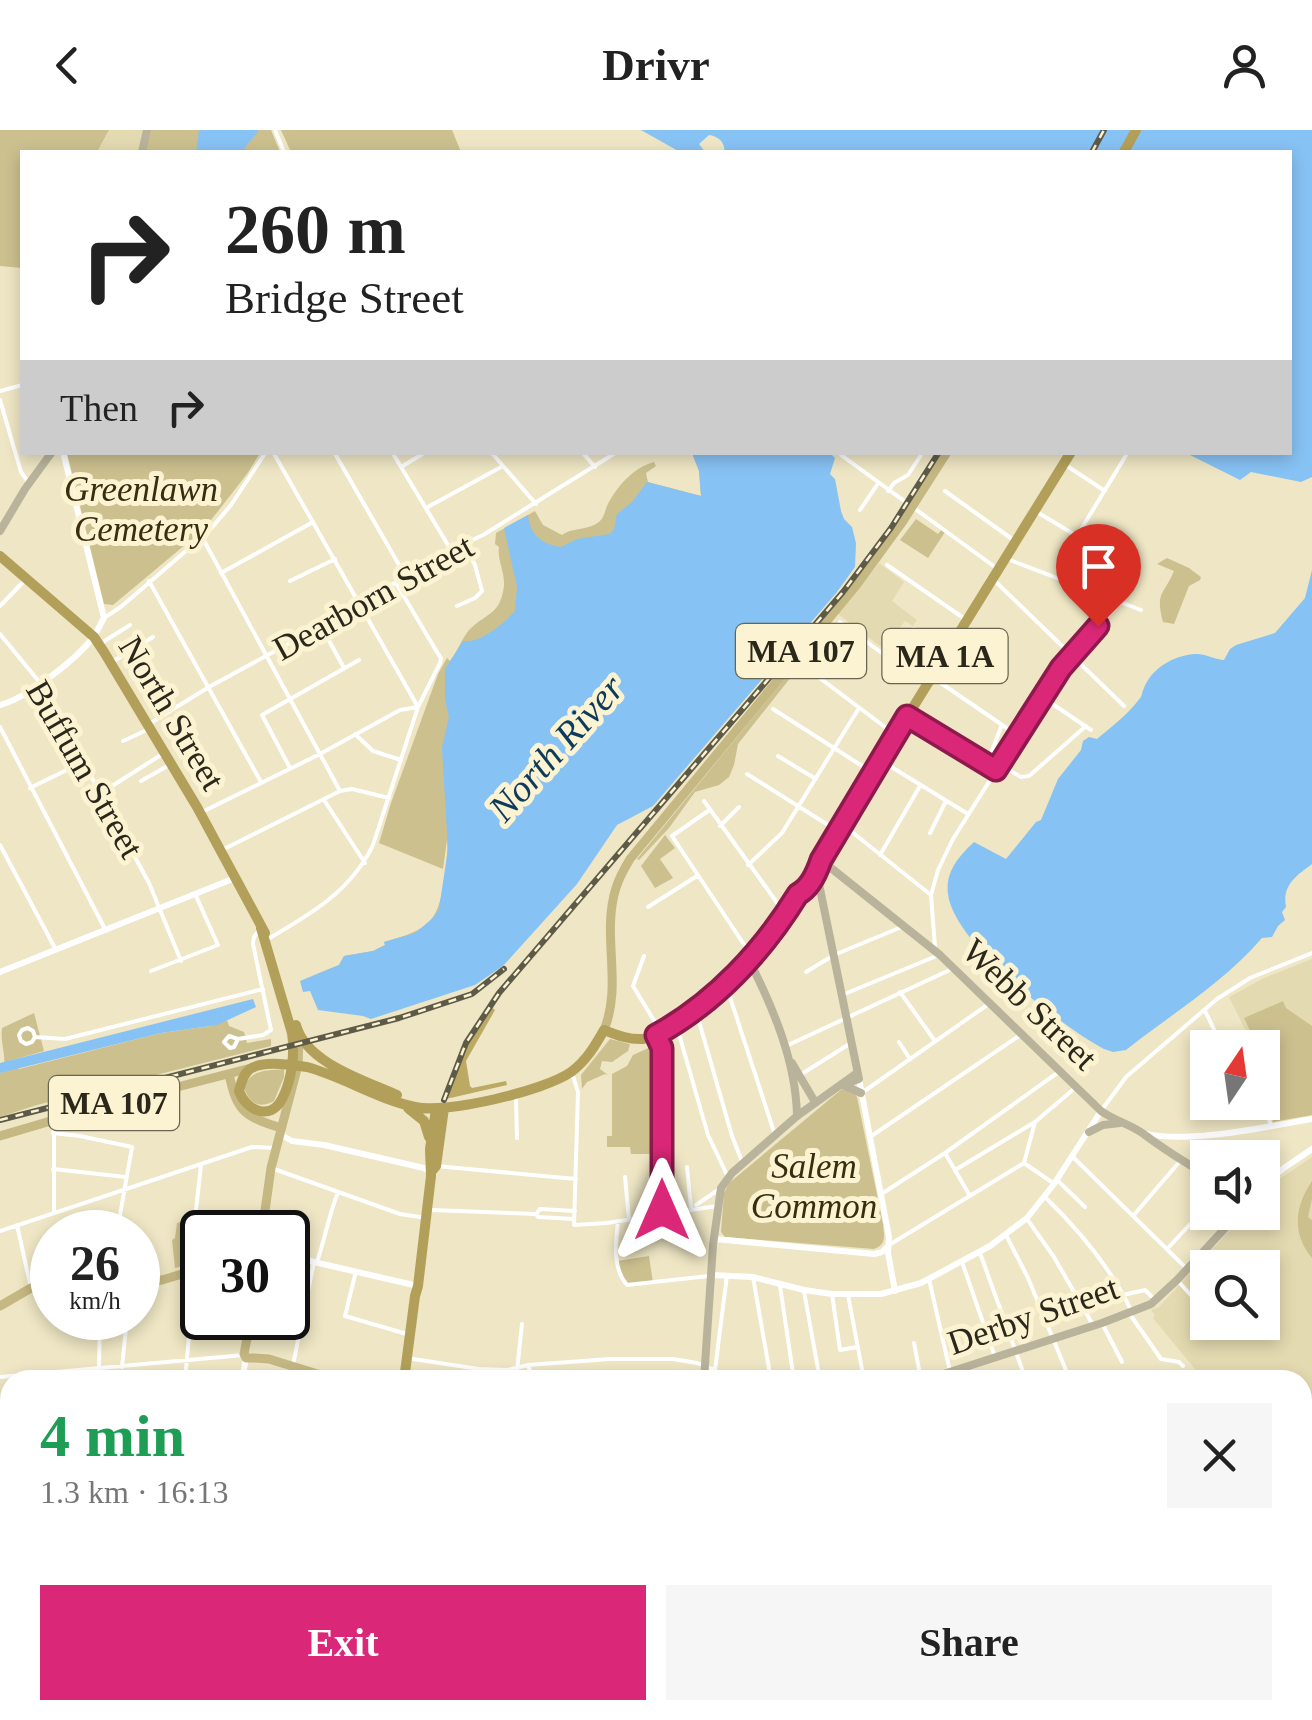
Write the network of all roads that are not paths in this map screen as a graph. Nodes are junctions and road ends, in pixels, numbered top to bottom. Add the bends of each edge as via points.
1 (0, 400) edge
2 (50, 455) edge
3 (64, 455) edge
4 (268, 455) edge
5 (272, 455) edge
6 (336, 455) edge
7 (394, 455) edge
8 (421, 455) edge
9 (494, 455) edge
10 (585, 455) edge
11 (614, 455) edge
12 (842, 455) dead end
13 (922, 455) edge
14 (947, 455) edge
15 (1069, 455) edge
16 (1126, 455) edge
17 (1064, 464) junction
18 (503, 466) junction
19 (401, 467) junction
20 (596, 467) junction
21 (29, 483) junction
22 (878, 484) junction
23 (945, 490) dead end
24 (1105, 490) junction
25 (888, 491) junction
26 (536, 504) junction
27 (426, 508) junction
28 (860, 510) dead end
29 (1035, 511) junction
30 (314, 522) junction
31 (0, 532) edge
32 (202, 537) junction
33 (1016, 542) junction
34 (464, 544) junction
35 (451, 550) junction
36 (0, 556) edge
37 (336, 559) junction
38 (886, 565) dead end
39 (999, 569) junction
40 (221, 573) junction
41 (406, 577) junction
42 (26, 579) junction
43 (150, 581) junction
44 (290, 582) dead end
45 (396, 584) junction
46 (1122, 602) junction
47 (359, 604) junction
48 (0, 606) edge
49 (457, 606) dead end
50 (1141, 610) dead end
51 (104, 618) junction
52 (840, 622) dead end
53 (964, 624) junction
54 (130, 626) dead end
55 (322, 626) junction
56 (914, 629) dead end
57 (0, 634) edge
58 (153, 638) dead end
59 (96, 641) junction
60 (999, 655) dead end
61 (266, 656) junction
62 (1070, 656) junction
63 (359, 660) dead end
64 (112, 662) junction
65 (891, 662) junction
66 (806, 667) dead end
67 (344, 668) junction
68 (929, 682) junction
69 (41, 684) junction
70 (208, 688) junction
71 (1042, 697) junction
72 (289, 698) junction
73 (0, 705) edge
74 (1124, 706) dead end
75 (418, 708) junction
76 (859, 708) junction
77 (773, 709) dead end
78 (907, 716) junction
79 (149, 724) junction
80 (1002, 725) junction
81 (0, 727) edge
82 (356, 734) junction
83 (896, 735) junction
84 (1018, 735) junction
85 (123, 741) dead end
86 (834, 748) junction
87 (164, 753) junction
88 (320, 754) junction
89 (778, 756) dead end
90 (402, 760) junction
91 (880, 760) junction
92 (83, 762) junction
93 (172, 764) junction
94 (986, 764) junction
95 (1000, 764) junction
96 (290, 768) junction
97 (996, 770) junction
98 (873, 773) junction
99 (747, 774) dead end
100 (816, 780) junction
101 (140, 781) dead end
102 (260, 782) junction
103 (921, 785) junction
104 (30, 788) junction
105 (340, 792) junction
106 (101, 793) junction
107 (389, 798) junction
108 (324, 800) junction
109 (704, 801) dead end
110 (946, 801) junction
111 (799, 806) junction
112 (739, 807) dead end
113 (708, 811) junction
114 (200, 812) junction
115 (968, 814) junction
116 (720, 826) junction
117 (840, 828) junction
118 (930, 832) dead end
119 (0, 844) edge
120 (220, 850) junction
121 (880, 855) junction
122 (821, 860) junction
123 (365, 863) junction
124 (748, 865) junction
125 (698, 876) junction
126 (811, 876) junction
127 (235, 878) junction
128 (195, 895) junction
129 (931, 895) junction
130 (648, 907) dead end
131 (161, 908) junction
132 (786, 914) junction
133 (904, 926) junction
134 (261, 928) junction
135 (934, 928) junction
136 (106, 931) junction
137 (266, 940) junction
138 (923, 941) junction
139 (56, 950) junction
140 (937, 952) junction
141 (1312, 952) edge
142 (834, 955) junction
143 (644, 956) dead end
144 (750, 958) junction
145 (181, 960) junction
146 (954, 968) junction
147 (1, 970) edge
148 (151, 971) dead end
149 (806, 972) dead end
150 (726, 984) junction
151 (263, 989) junction
152 (900, 992) junction
153 (842, 995) junction
154 (990, 1003) junction
155 (696, 1009) junction
156 (1204, 1010) junction
157 (846, 1018) junction
158 (676, 1023) junction
159 (604, 1030) junction
160 (1214, 1030) edge
161 (658, 1034) junction
162 (1022, 1034) junction
163 (35, 1037) dead end
164 (296, 1037) junction
165 (238, 1039) dead end
166 (898, 1042) dead end
167 (935, 1042) junction
168 (851, 1043) junction
169 (786, 1046) junction
170 (910, 1059) junction
171 (251, 1068) junction
172 (293, 1071) junction
173 (1060, 1071) junction
174 (571, 1072) junction
175 (232, 1073) junction
176 (858, 1076) junction
177 (210, 1078) junction
178 (796, 1078) junction
179 (841, 1085) junction
180 (1076, 1087) junction
181 (236, 1091) junction
182 (515, 1092) junction
183 (861, 1093) junction
184 (284, 1097) junction
185 (394, 1100) junction
186 (815, 1102) junction
187 (435, 1109) junction
188 (256, 1111) junction
189 (1102, 1111) junction
190 (797, 1116) junction
191 (1312, 1119) edge
192 (54, 1120) junction
193 (1269, 1120) edge
194 (1035, 1122) junction
195 (279, 1123) junction
196 (1120, 1123) junction
197 (1270, 1126) junction
198 (1089, 1132) junction
199 (1143, 1133) junction
200 (53, 1134) junction
201 (776, 1135) junction
202 (0, 1136) edge
203 (870, 1137) junction
204 (517, 1138) dead end
205 (273, 1147) junction
206 (430, 1149) junction
207 (1312, 1149) edge
208 (945, 1153) junction
209 (1073, 1157) junction
210 (1180, 1160) junction
211 (201, 1164) junction
212 (743, 1164) junction
213 (1024, 1164) junction
214 (1190, 1166) edge
215 (687, 1167) dead end
216 (270, 1168) junction
217 (53, 1169) junction
218 (434, 1169) junction
219 (955, 1170) junction
220 (1280, 1171) edge
221 (126, 1177) junction
222 (626, 1177) dead end
223 (728, 1177) junction
224 (576, 1179) junction
225 (1056, 1182) junction
226 (721, 1188) junction
227 (124, 1189) junction
228 (338, 1192) junction
229 (881, 1194) junction
230 (970, 1196) junction
231 (1045, 1197) junction
232 (717, 1206) junction
233 (1084, 1207) dead end
234 (691, 1208) junction
235 (54, 1210) edge
236 (63, 1210) edge
237 (120, 1210) edge
238 (196, 1210) dead end
239 (265, 1210) edge
240 (575, 1211) junction
241 (662, 1213) junction
242 (427, 1214) junction
243 (536, 1214) junction
244 (1133, 1216) junction
245 (1027, 1218) junction
246 (629, 1219) junction
247 (30, 1222) edge
248 (574, 1222) junction
249 (618, 1222) junction
250 (1190, 1225) edge
251 (18, 1226) junction
252 (1223, 1230) edge
253 (0, 1231) edge
254 (1006, 1235) junction
255 (715, 1239) junction
256 (888, 1246) junction
257 (1167, 1249) junction
258 (980, 1252) junction
259 (310, 1261) edge
260 (315, 1262) junction
261 (962, 1262) junction
262 (1187, 1269) junction
263 (356, 1272) junction
264 (711, 1275) junction
265 (727, 1275) junction
266 (753, 1277) junction
267 (928, 1280) junction
268 (1176, 1280) junction
269 (30, 1283) edge
270 (780, 1284) junction
271 (418, 1286) junction
272 (30, 1289) edge
273 (804, 1290) junction
274 (894, 1291) junction
275 (832, 1294) junction
276 (848, 1295) junction
277 (1123, 1295) junction
278 (1190, 1295) edge
279 (1156, 1300) junction
280 (0, 1306) edge
281 (1131, 1313) junction
282 (522, 1324) dead end
283 (1097, 1324) junction
284 (410, 1335) junction
285 (1054, 1338) junction
286 (100, 1340) edge
287 (125, 1340) edge
288 (190, 1340) edge
289 (249, 1340) edge
290 (914, 1343) dead end
291 (858, 1347) junction
292 (1016, 1351) junction
293 (250, 1354) junction
294 (995, 1358) junction
295 (414, 1359) junction
296 (187, 1360) junction
297 (1122, 1362) dead end
298 (528, 1365) junction
299 (704, 1365) junction
300 (1183, 1366) dead end
301 (122, 1367) junction
302 (99, 1368) junction
303 (75, 1369) joint
304 (294, 1369) junction
305 (518, 1369) junction
306 (64, 1370) edge
307 (186, 1370) edge
308 (245, 1370) edge
309 (298, 1370) edge
310 (408, 1370) edge
311 (410, 1370) edge
312 (530, 1370) edge
313 (704, 1370) edge
314 (715, 1370) joint
315 (769, 1370) edge
316 (793, 1370) edge
317 (818, 1370) edge
318 (862, 1370) edge
319 (922, 1370) edge
320 (950, 1370) edge
321 (966, 1370) edge
322 (1023, 1370) edge
323 (1066, 1370) edge

1 - 21 street
2 - 21 main road
3 - 51 street
4 - 32 street
5 - 30 street
6 - 41 street
7 - 19 street
8 - 19 street
9 - 18 street
10 - 20 street
11 - 20 street, Dearborn Street
12 - 22 street
13 - 25 street
14 - 159 main road, MA 107 via 863,577 630,859 612,907 613,1000
15 - 17 highway, MA 1A
16 - 24 street
17 - 24 street
17 - 29 highway, MA 1A
18 - 26 street
18 - 27 street
19 - 27 street
20 - 26 street, Dearborn Street
21 - 31 main road
22 - 25 street
22 - 28 street
23 - 33 street
24 - 29 street via 1077,536
25 - 39 street
26 - 34 street, Dearborn Street
27 - 35 street
29 - 33 highway, MA 1A
30 - 37 street
30 - 40 street
32 - 40 street
32 - 43 street
33 - 39 highway, MA 1A
34 - 35 street, Dearborn Street
34 - 49 street via 482,591
35 - 41 street, Dearborn Street
36 - 42 highway, North Street
37 - 44 street
37 - 47 street
38 - 53 street
39 - 46 street
39 - 53 highway, MA 1A
39 - 62 street
40 - 61 street
41 - 45 street, Dearborn Street
42 - 48 street
42 - 59 highway, North Street
43 - 51 street
43 - 70 street
45 - 47 street, Dearborn Street
45 - 75 street via 440,659
46 - 50 street
46 - 62 street
47 - 55 street, Dearborn Street
47 - 75 street
51 - 59 street
52 - 65 street
53 - 60 street
53 - 68 highway, MA 1A
54 - 59 street
55 - 61 street, Dearborn Street
55 - 67 street
56 - 65 street
57 - 69 street, Buffum Street
58 - 64 street
59 - 64 highway, North Street
59 - 69 street
61 - 70 street, Dearborn Street
61 - 72 street
62 - 71 street
62 - 74 street
63 - 67 street
64 - 79 highway, North Street
65 - 68 street
66 - 76 street
67 - 72 street
68 - 78 highway, MA 1A
68 - 80 street
69 - 73 street
69 - 92 street, Buffum Street
70 - 79 street, Dearborn Street
70 - 102 street
71 - 84 street
71 - 95 street via 1089,728 1029,776
72 - 88 street
72 - 96 street via 262,715
75 - 82 street via 400,710
75 - 90 street
76 - 83 street
76 - 86 street
77 - 86 street
78 - 83 highway, MA 1A
78 - 94 street
79 - 85 street, Dearborn Street
79 - 87 highway, North Street
80 - 84 street
80 - 94 street
81 - 104 street
82 - 88 street
82 - 90 street via 373,751
83 - 91 highway, MA 1A
84 - 95 street
86 - 98 street
86 - 100 street
87 - 93 highway, North Street
87 - 106 street
88 - 96 street
88 - 105 street
89 - 100 street
90 - 107 street
91 - 98 highway, MA 1A
91 - 103 street
92 - 104 street
92 - 106 street, Buffum Street
93 - 101 street
93 - 114 highway, North Street
94 - 97 street
95 - 97 street
96 - 102 street
97 - 115 street
98 - 117 highway, MA 1A
99 - 111 street
100 - 111 street
102 - 114 street
103 - 110 street
103 - 121 street
104 - 136 street
105 - 107 street via 352,788
105 - 108 street
106 - 131 street, Buffum Street
107 - 123 street
108 - 120 street
108 - 123 street
109 - 113 street
110 - 115 street
110 - 118 street
111 - 117 street
111 - 124 street via 778,838
112 - 116 street
113 - 116 street
113 - 125 street via 672,836
114 - 120 highway, North Street
115 - 129 street
116 - 124 street
117 - 121 street
117 - 122 highway, MA 1A
119 - 139 street
120 - 127 highway, North Street
121 - 129 street
122 - 126 highway, MA 1A
122 - 133 main road, Webb Street
123 - 137 street via 339,892
124 - 132 street
125 - 130 street
125 - 144 street
126 - 132 highway, MA 1A
126 - 142 main road via 820,884
127 - 128 street
127 - 134 highway, North Street
128 - 131 street
128 - 145 street via 218,946
129 - 135 street
131 - 136 street
131 - 145 street, Buffum Street
132 - 144 highway, MA 1A
133 - 138 main road, Webb Street
133 - 142 street
134 - 137 highway, North Street
134 - 151 street, North Street via 253,940
135 - 138 street
135 - 140 street
136 - 139 street
137 - 164 highway, North Street
138 - 140 main road, Webb Street
139 - 147 street
140 - 146 main road, Webb Street
140 - 153 street
141 - 156 street via 1250,978
142 - 149 street
142 - 153 main road
143 - 161 street via 633,986
144 - 150 highway
144 - 169 main road
145 - 148 street
146 - 152 street
146 - 154 main road, Webb Street
150 - 155 highway
150 - 201 street
151 - 163 street via 65,1039
151 - 165 street, North Street via 270,1032
152 - 157 street
152 - 167 street
153 - 157 main road
154 - 162 main road, Webb Street
154 - 167 street
155 - 158 highway
155 - 212 street
156 - 160 street
156 - 189 street via 1126,1078
157 - 168 main road
157 - 169 street
158 - 161 highway
158 - 223 street via 708,1135
159 - 161 highway via 632,1039
159 - 174 highway, MA 107
161 - 241 street
162 - 173 main road, Webb Street
162 - 203 street
164 - 172 highway, North Street
164 - 187 highway via 319,1057
166 - 170 street
167 - 170 street
168 - 176 main road
168 - 178 street
169 - 178 main road
170 - 183 street
171 - 175 main road, MA 107
171 - 181 highway
171 - 185 highway, MA 107 via 307,1067
172 - 184 highway, North Street
172 - 195 main road, North Street
173 - 180 main road, Webb Street
173 - 208 street
174 - 182 highway, MA 107
174 - 224 street via 578,1092
175 - 177 main road, MA 107
175 - 181 main road
176 - 179 main road
176 - 183 street
177 - 181 main road
177 - 192 main road, MA 107
178 - 186 main road
178 - 190 main road
179 - 183 main road
179 - 186 main road
180 - 189 main road, Webb Street
180 - 194 street
181 - 188 highway
181 - 195 main road via 245,1112
182 - 187 highway, MA 107
182 - 204 street
183 - 203 street
184 - 188 highway via 273,1109
184 - 195 main road, North Street
185 - 187 highway, MA 107
185 - 206 highway via 424,1121
186 - 190 main road
187 - 206 highway
187 - 218 highway
188 - 195 main road
189 - 196 main road, Webb Street
189 - 198 street
190 - 201 main road
191 - 197 street
192 - 200 street
192 - 202 main road, MA 107
193 - 197 street
194 - 213 street
194 - 219 street
195 - 205 main road, North Street
195 - 218 street via 292,1141
196 - 198 main road
196 - 199 main road, Webb Street
197 - 199 street via 1181,1136
198 - 209 street
199 - 210 main road, Webb Street
200 - 217 street
200 - 221 street via 132,1148
201 - 212 main road
203 - 229 street
205 - 211 street
205 - 216 main road, North Street
206 - 218 highway
207 - 220 street
208 - 219 street
208 - 229 street
209 - 225 street
209 - 244 street
210 - 214 main road, Webb Street
210 - 244 street
211 - 227 street
211 - 238 street
212 - 223 main road
213 - 225 street
213 - 230 street
215 - 234 street
216 - 228 street
216 - 239 main road, North Street
217 - 221 street
217 - 235 street
218 - 224 street
218 - 242 highway
219 - 230 street
221 - 227 street
222 - 246 street
223 - 226 main road
224 - 240 street
225 - 231 street
225 - 233 street
226 - 232 main road
226 - 234 street
227 - 236 street
227 - 237 street
228 - 242 street via 400,1214
228 - 260 street
229 - 256 street
230 - 256 street
231 - 245 street
231 - 277 street
232 - 234 street
232 - 255 main road
234 - 241 street
240 - 243 street
240 - 248 street
241 - 246 street
242 - 243 street
242 - 271 highway
243 - 248 street
244 - 257 street
245 - 254 street
245 - 283 street
246 - 249 street
247 - 251 street
248 - 249 street
249 - 264 street via 616,1258 624,1284
250 - 257 street
251 - 253 street
251 - 269 street
252 - 262 main road, Derby Street
254 - 258 street
254 - 285 street
255 - 256 street via 874,1254
255 - 264 main road
256 - 274 street
257 - 262 street
258 - 261 street
258 - 292 street
259 - 260 street
260 - 263 street
260 - 304 street
261 - 267 street
261 - 294 street
262 - 268 main road, Derby Street
263 - 271 street
263 - 284 street via 345,1316
264 - 265 street
264 - 299 main road
265 - 266 street
265 - 314 street
266 - 270 street
266 - 315 street
267 - 274 street
267 - 320 street
268 - 278 street
268 - 279 main road, Derby Street
270 - 273 street
270 - 316 street
271 - 284 highway
271 - 295 highway
272 - 280 main road
273 - 275 street
273 - 317 street
274 - 276 street
275 - 276 street
275 - 291 street via 840,1350
276 - 291 street
277 - 279 street via 1145,1290
277 - 281 street
279 - 281 main road, Derby Street
281 - 283 main road, Derby Street
281 - 300 street via 1161,1359
282 - 305 street
283 - 285 main road, Derby Street
283 - 297 street
284 - 310 highway
285 - 292 main road, Derby Street
285 - 323 street
286 - 302 street
287 - 301 street
288 - 296 street
289 - 293 main road
290 - 319 street
291 - 318 street
292 - 294 main road, Derby Street
292 - 322 street
293 - 296 street
293 - 304 main road
293 - 308 street
294 - 321 main road, Derby Street
295 - 305 street
295 - 311 highway
296 - 301 street
296 - 307 street
298 - 299 street via 644,1358
298 - 305 street
298 - 312 street
299 - 313 main road
299 - 314 street
301 - 302 street
302 - 303 street
303 - 306 street
304 - 309 main road

